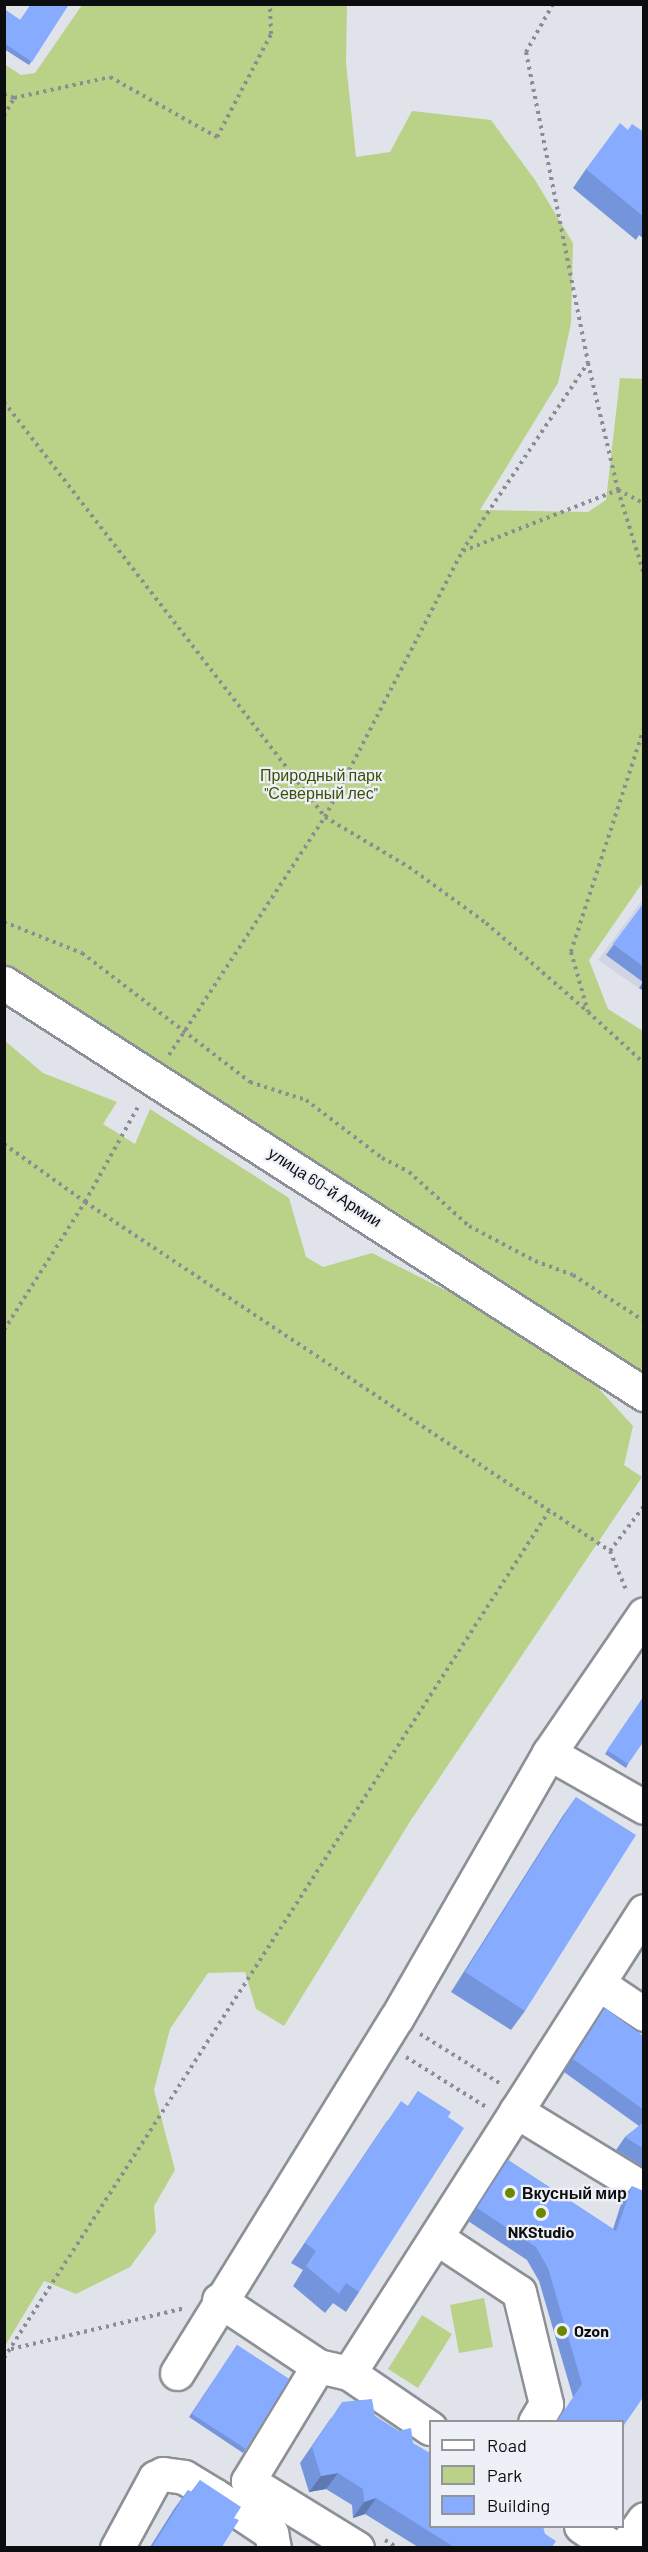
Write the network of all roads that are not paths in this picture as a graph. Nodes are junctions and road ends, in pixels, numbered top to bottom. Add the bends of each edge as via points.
1 (4, 983) edge
2 (644, 1394) edge
3 (642, 1619) edge
4 (549, 1752) junction
5 (644, 1807) edge
6 (644, 1911) edge
7 (600, 1984) junction
8 (644, 2014) edge
9 (517, 2110) junction
10 (644, 2188) edge
11 (437, 2238) junction
12 (219, 2300) junction
13 (333, 2370) junction
14 (177, 2373) dead end
15 (536, 2420) edge
16 (429, 2427) edge
17 (644, 2519) edge
18 (584, 2528) edge
19 (368, 2542) edge
20 (117, 2547) edge
21 (274, 2547) edge
22 (614, 2547) edge
23 (624, 2547) edge

1 - 2 street, улица 60-й Армии
3 - 4 street
4 - 5 street
4 - 12 street via 389,2031
6 - 7 street
7 - 8 street
7 - 9 street
9 - 10 street
9 - 11 street
11 - 13 street
11 - 15 street via 519,2292 546,2404
12 - 13 street
12 - 14 street
13 - 16 street
13 - 19 street via 248,2481
17 - 23 street
18 - 22 street
20 - 21 street via 155,2478 163,2474 184,2477 214,2495 271,2533

